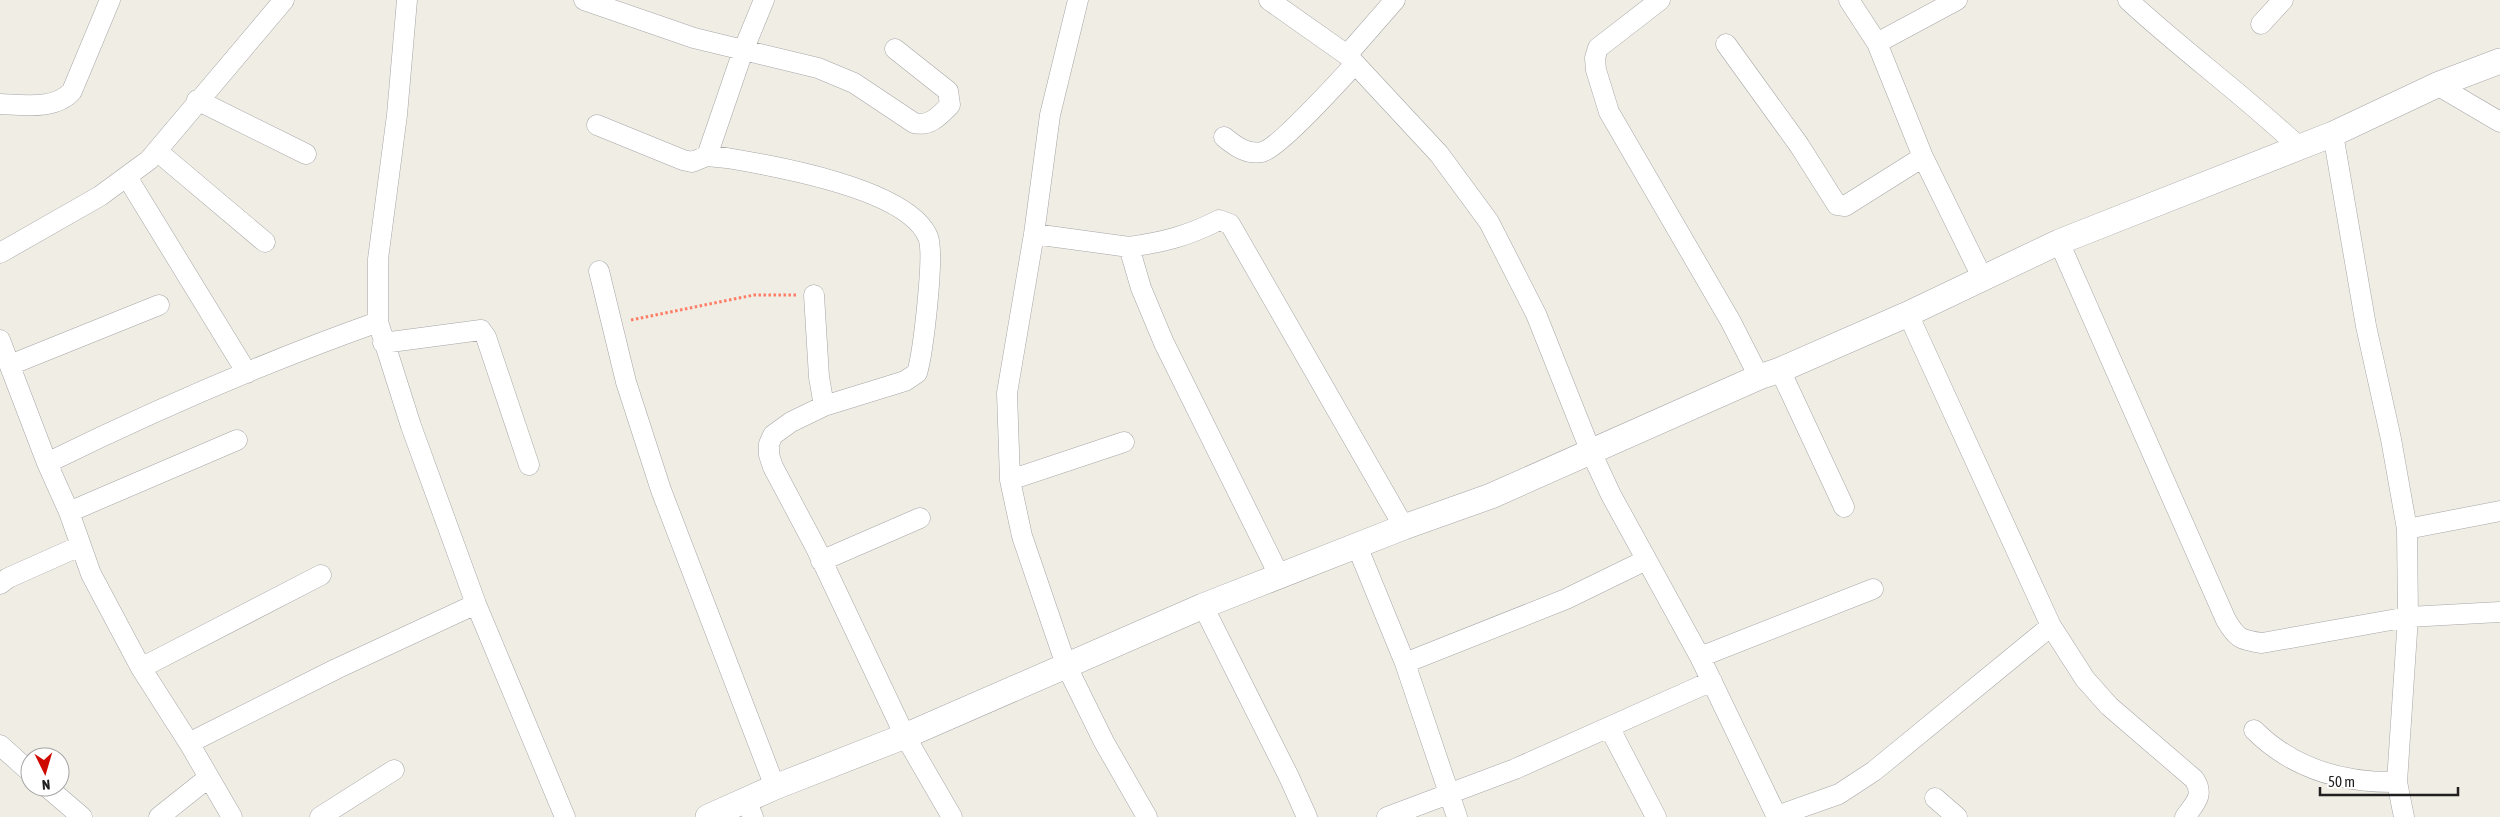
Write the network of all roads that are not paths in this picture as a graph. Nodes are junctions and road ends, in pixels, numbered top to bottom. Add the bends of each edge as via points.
1 (110, 0) edge
2 (284, 0) edge
3 (407, 0) edge
4 (584, 0) edge
5 (764, 0) edge
6 (1078, 0) edge
7 (1270, 0) edge
8 (1395, 0) edge
9 (1660, 0) edge
10 (1957, 0) edge
11 (2128, 0) edge
12 (2283, 0) edge
13 (1851, 1) edge
14 (2260, 24) dead end
15 (1877, 43) junction
16 (1726, 44) dead end
17 (895, 49) dead end
18 (743, 51) junction
19 (1351, 59) junction
20 (2500, 61) edge
21 (2437, 85) junction
22 (197, 100) junction
23 (0, 104) edge
24 (2500, 122) edge
25 (597, 125) dead end
26 (2333, 134) junction
27 (1224, 137) dead end
28 (2299, 147) junction
29 (157, 152) junction
30 (306, 154) dead end
31 (707, 156) junction
32 (1923, 157) junction
33 (127, 177) junction
34 (1034, 234) junction
35 (265, 242) dead end
36 (2060, 242) junction
37 (1129, 247) junction
38 (0, 254) edge
39 (599, 271) dead end
40 (1983, 279) junction
41 (814, 294) road end
42 (159, 305) dead end
43 (1908, 314) junction
44 (378, 322) junction
45 (0, 340) edge
46 (384, 343) junction
47 (10, 365) junction
48 (1770, 373) junction
49 (247, 374) junction
50 (824, 406) junction
51 (237, 440) dead end
52 (1124, 442) dead end
53 (1591, 452) junction
54 (47, 463) junction
55 (529, 465) dead end
56 (1010, 480) junction
57 (1844, 507) dead end
58 (2500, 511) edge
59 (69, 512) junction
60 (920, 518) dead end
61 (1404, 527) junction
62 (2407, 529) junction
63 (80, 546) junction
64 (1358, 546) junction
65 (1646, 560) junction
66 (822, 561) junction
67 (321, 575) dead end
68 (1280, 577) junction
69 (0, 584) edge
70 (1873, 589) dead end
71 (476, 604) junction
72 (1203, 606) junction
73 (2500, 612) edge
74 (2408, 617) junction
75 (2051, 626) junction
76 (1700, 657) junction
77 (1405, 663) junction
78 (1066, 665) junction
79 (140, 668) junction
80 (1712, 681) junction
81 (1609, 728) junction
82 (2254, 730) dead end
83 (905, 736) junction
84 (189, 743) junction
85 (0, 745) edge
86 (20, 763) edge
87 (394, 770) dead end
88 (208, 778) junction
89 (2397, 782) junction
90 (775, 787) junction
91 (1449, 796) junction
92 (59, 797) edge
93 (1935, 798) dead end
94 (750, 809) edge
95 (82, 817) edge
96 (159, 817) edge
97 (232, 817) edge
98 (320, 817) edge
99 (565, 817) edge
100 (708, 817) edge
101 (952, 817) edge
102 (1147, 817) edge
103 (1307, 817) edge
104 (1387, 817) edge
105 (1457, 817) edge
106 (1656, 817) edge
107 (1777, 817) edge
108 (1957, 817) edge
109 (2185, 817) edge
110 (2404, 817) edge

1 - 23 street via 68,96 49,104
2 - 22 street
3 - 44 street via 397,115 378,259
4 - 18 street via 694,38
5 - 18 street
6 - 34 street via 1050,115
7 - 19 street
8 - 19 street
9 - 48 street via 1598,48 1596,70 1609,112 1731,322
10 - 15 street
11 - 28 street via 2256,106
12 - 14 street
13 - 15 street
15 - 32 street
16 - 32 street via 1799,145 1837,205 1845,206
17 - 18 street via 948,91 951,97 950,105 923,125 914,123 854,84 818,68
18 - 31 street
19 - 27 street via 1287,133 1265,152 1252,153 1237,148
19 - 53 street via 1438,154 1489,222 1536,314
20 - 21 street
21 - 24 street
21 - 26 street
22 - 29 street
22 - 30 street
25 - 31 street via 683,160 692,162
26 - 28 street
26 - 62 street via 2366,326
28 - 36 street
29 - 33 street
29 - 35 street
31 - 50 street via 743,161 858,188 917,220 928,238 930,259 922,357 917,373 905,381
32 - 40 street
33 - 38 street
33 - 49 street
34 - 37 street
34 - 56 street via 1007,393
36 - 40 street
36 - 74 street via 2234,634 2244,640 2262,643
37 - 61 street via 1174,240 1219,220 1230,224
37 - 68 street via 1141,288 1164,343
39 - 90 street via 626,382 661,490
40 - 43 street
41 - 50 street
42 - 47 street
43 - 48 street
43 - 75 street
44 - 46 street
44 - 49 street via 303,349
45 - 47 street
46 - 55 street via 481,330
46 - 71 street
47 - 54 street
48 - 53 street
48 - 57 street
49 - 54 street via 139,418
50 - 66 street via 790,422 773,436 769,444 772,467
51 - 59 street
52 - 56 street
53 - 61 street via 1491,496
53 - 65 street
54 - 59 street
56 - 78 street via 1022,536
58 - 62 street
59 - 63 street
60 - 66 street
61 - 64 street
62 - 74 street
63 - 69 street
63 - 79 street
64 - 68 street
64 - 77 street
65 - 76 street
65 - 77 street via 1558,602
66 - 83 street
67 - 79 street
68 - 72 street
70 - 76 street
71 - 84 street via 336,669
71 - 99 street
72 - 78 street
72 - 103 street
73 - 74 street
74 - 89 street
75 - 107 street via 1874,770 1839,794
75 - 109 street via 2085,679 2109,706 2197,783 2199,798
76 - 80 street
77 - 91 street
78 - 83 street
78 - 102 street via 1104,742
79 - 84 street
80 - 81 street
80 - 107 street
81 - 91 street
81 - 106 street
82 - 89 street via 2278,751 2310,768 2348,780
83 - 90 street
83 - 101 street
84 - 88 street
85 - 86 street
87 - 98 street
88 - 96 street
88 - 97 street
89 - 110 street
90 - 94 street
91 - 104 street
91 - 105 street
92 - 95 street
93 - 108 street
94 - 100 street

